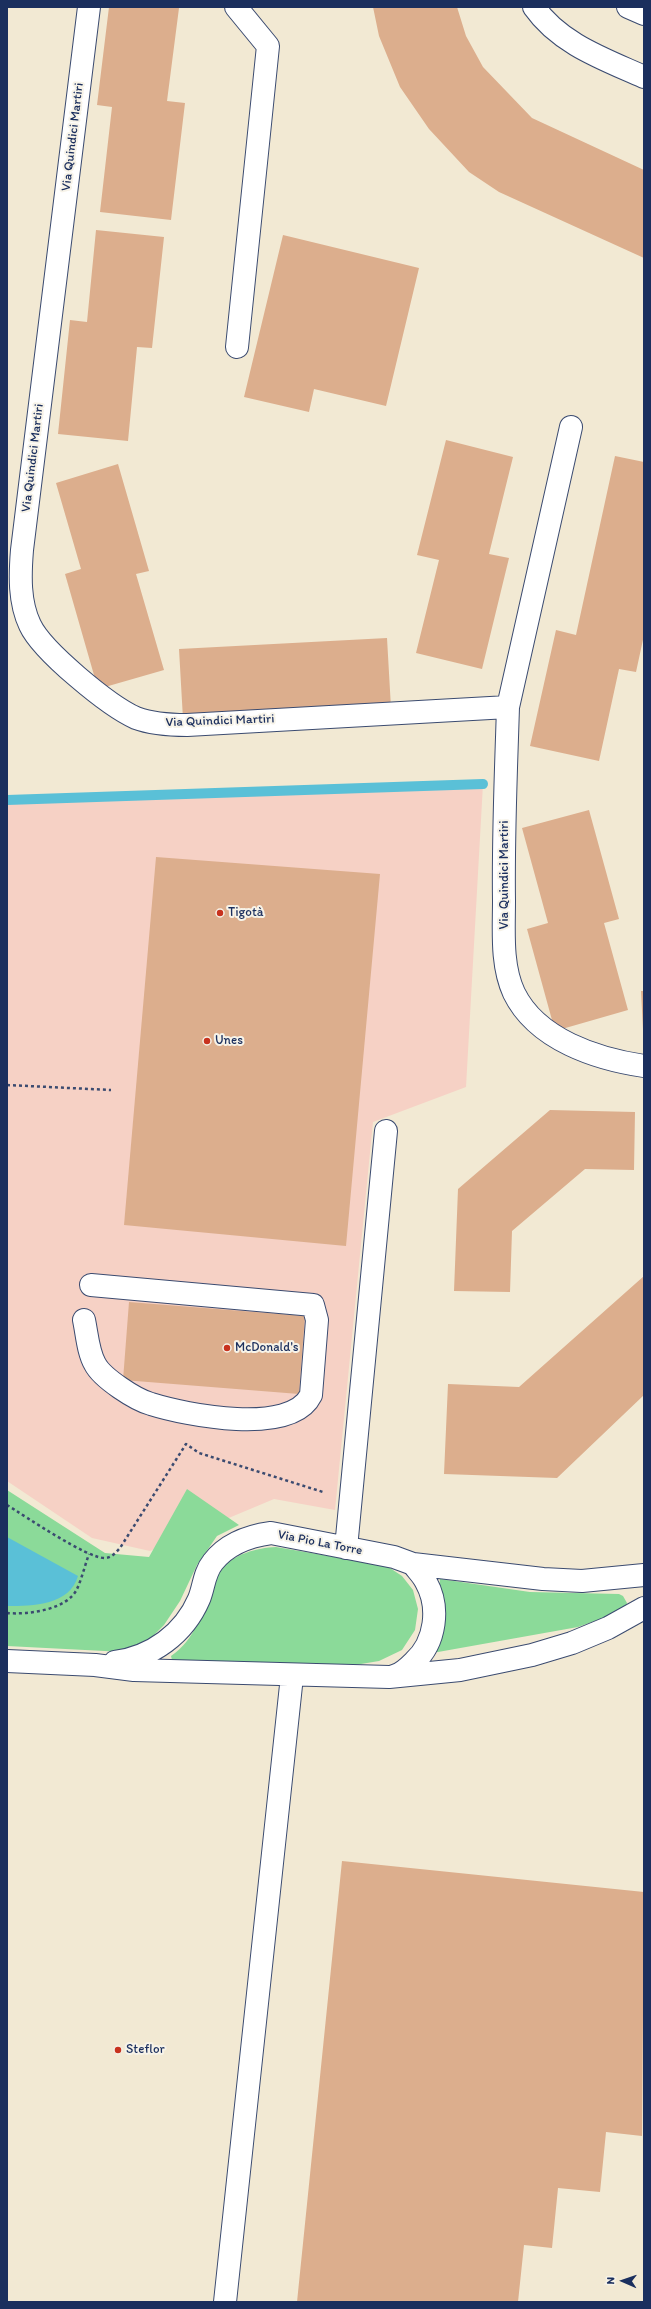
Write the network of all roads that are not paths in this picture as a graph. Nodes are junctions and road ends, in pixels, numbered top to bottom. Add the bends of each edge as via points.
1 (88, 7) edge
2 (236, 7) edge
3 (534, 7) edge
4 (628, 7) edge
5 (644, 14) edge
6 (644, 77) edge
7 (236, 348) dead end
8 (571, 427) dead end
9 (508, 707) junction
10 (644, 1066) edge
11 (386, 1131) dead end
12 (91, 1285) dead end
13 (84, 1320) dead end
14 (346, 1548) junction
15 (413, 1564) junction
16 (644, 1575) edge
17 (644, 1608) edge
18 (7, 1661) edge
19 (95, 1665) junction
20 (292, 1676) junction
21 (389, 1677) junction
22 (225, 2302) edge

1 - 9 street, Via Quindici Martiri via 22,550 22,599 30,626 45,646 106,699 138,718 161,723 187,725
2 - 7 street via 268,46
3 - 6 street via 548,24 568,40
4 - 5 street
8 - 9 street
9 - 10 street, Via Quindici Martiri via 504,869 505,956 514,993 530,1015 559,1038 596,1055
11 - 14 street
12 - 13 street via 313,1305 317,1320 311,1395 307,1404 299,1409 264,1419 204,1416 150,1404 119,1388 95,1365
14 - 15 street, Via Pio La Torre via 394,1557
14 - 19 street, Via Pio La Torre via 271,1533 237,1542 212,1563 197,1603 175,1633 154,1650 135,1660
15 - 16 street, Via Pio La Torre via 582,1581
15 - 21 street, Via Pio La Torre via 426,1582 432,1598 433,1632 428,1646 419,1658 399,1675
17 - 21 street, Via Pio La Torre via 608,1628 572,1643 532,1655 460,1670
18 - 19 street, Via Pio La Torre
19 - 20 street, Via Pio La Torre via 134,1670
20 - 21 street, Via Pio La Torre
20 - 22 street

